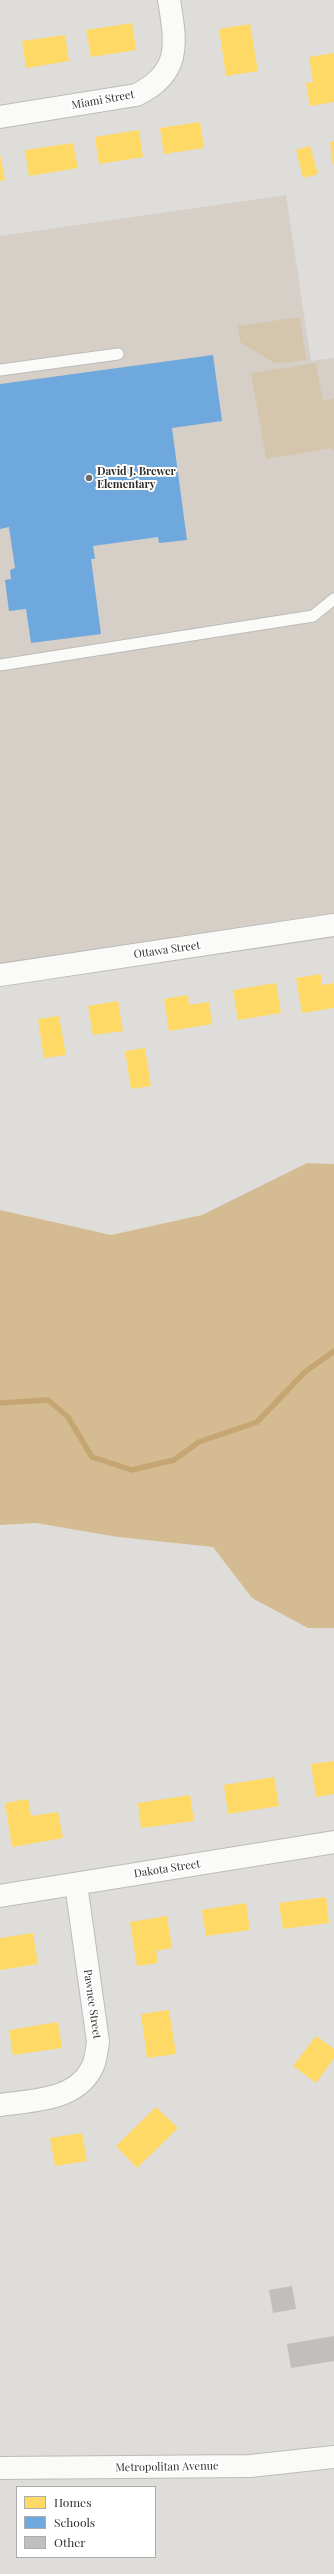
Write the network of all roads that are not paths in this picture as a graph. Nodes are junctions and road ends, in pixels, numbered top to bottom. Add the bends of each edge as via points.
1 (170, 9) edge
2 (0, 117) edge
3 (118, 354) dead end
4 (0, 370) edge
5 (334, 599) edge
6 (0, 665) edge
7 (334, 925) edge
8 (0, 975) edge
9 (334, 1842) edge
10 (76, 1884) junction
11 (0, 1896) edge
12 (0, 2105) edge
13 (334, 2457) edge
14 (0, 2468) edge

1 - 2 street, Miami Street via 175,41 173,58 164,75 152,87 136,95
3 - 4 lane
5 - 6 lane via 313,616
7 - 8 street, Ottawa Street
9 - 10 street, Dakota Street
10 - 11 street, Dakota Street
10 - 12 street, Pawnee Street via 98,2042 94,2064 81,2082 63,2095
13 - 14 street, Metropolitan Avenue via 250,2466

